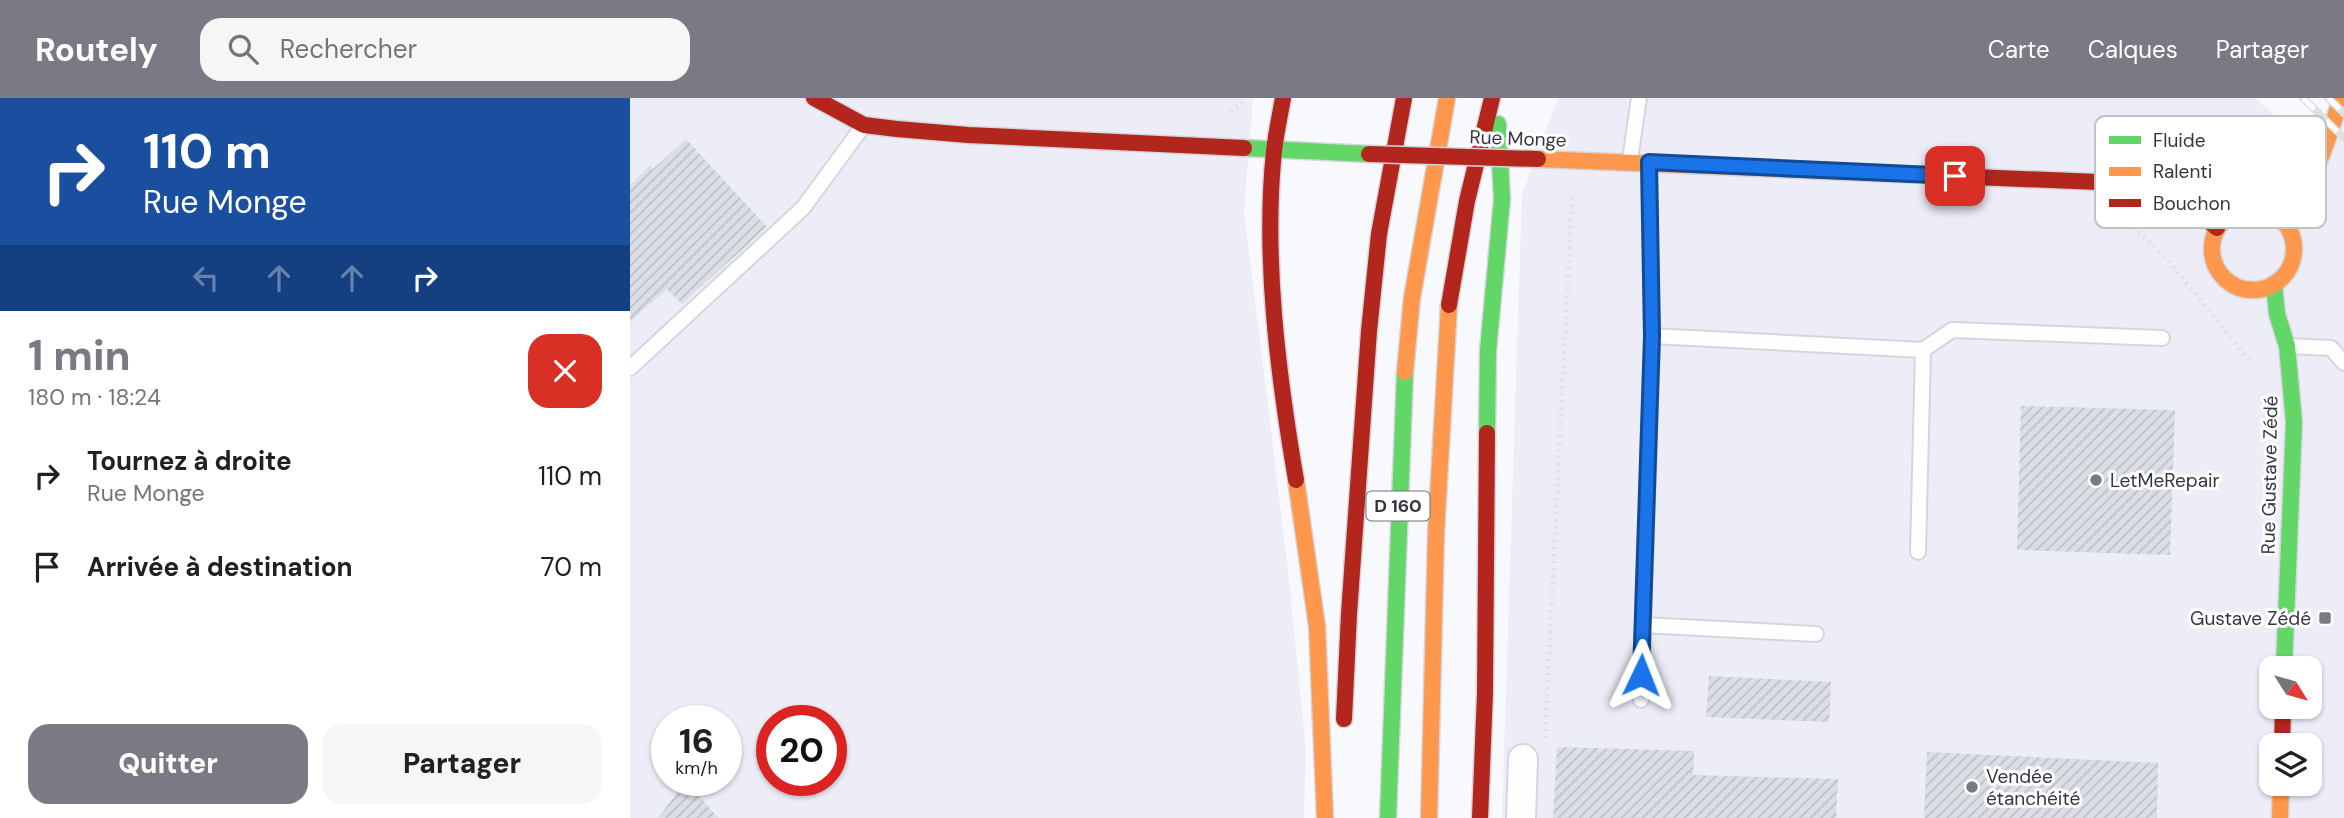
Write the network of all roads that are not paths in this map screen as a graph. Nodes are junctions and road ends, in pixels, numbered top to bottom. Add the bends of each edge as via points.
1 (814, 98) edge
2 (1283, 98) edge
3 (1404, 98) edge
4 (1447, 98) edge
5 (1494, 98) edge
6 (1639, 98) edge
7 (2340, 98) edge
8 (864, 125) junction
9 (2326, 143) edge
10 (1274, 151) junction
11 (1629, 162) junction
12 (1649, 162) junction
13 (2095, 182) edge
14 (2217, 228) edge
15 (2289, 228) edge
16 (2274, 284) junction
17 (1652, 336) junction
18 (2162, 338) dead end
19 (2287, 346) junction
20 (1923, 350) junction
21 (2344, 363) edge
22 (630, 368) edge
23 (1918, 552) dead end
24 (1643, 625) junction
25 (1816, 634) dead end
26 (2284, 656) edge
27 (1641, 700) dead end
28 (1343, 736) dead end
29 (1523, 759) road end
30 (1340, 777) dead end
31 (2281, 796) edge
32 (1325, 818) edge
33 (1334, 818) edge
34 (1388, 818) edge
35 (1429, 818) edge
36 (1480, 818) edge
37 (1521, 818) edge
38 (2280, 818) edge

1 - 8 main road, Rue Monge
2 - 10 main road
3 - 28 main road via 1379,234 1369,331
4 - 34 main road, D 160 via 1412,298 1402,400
5 - 35 main road, D 160 via 1467,201 1449,302 1436,533
5 - 36 main road via 1502,199 1488,351
6 - 11 lane
7 - 9 main road
8 - 10 main road, Rue Monge
8 - 22 lane via 803,208
10 - 11 main road, Rue Monge, bridge
10 - 32 main road via 1270,246 1281,390 1317,626
11 - 12 main road, Rue Monge
12 - 13 main road, Rue Monge
12 - 17 lane
14 - 16 main road via 2212,254 2224,278 2248,290
15 - 16 main road via 2294,241 2291,266
16 - 19 main road, Rue Gustave Zédé
17 - 20 lane
17 - 24 lane
18 - 20 lane via 1952,330
19 - 21 lane via 2331,348
19 - 26 main road, Rue Gustave Zédé via 2294,422
20 - 23 lane
24 - 25 lane
24 - 27 lane
29 - 37 street
30 - 33 main road
31 - 38 main road

